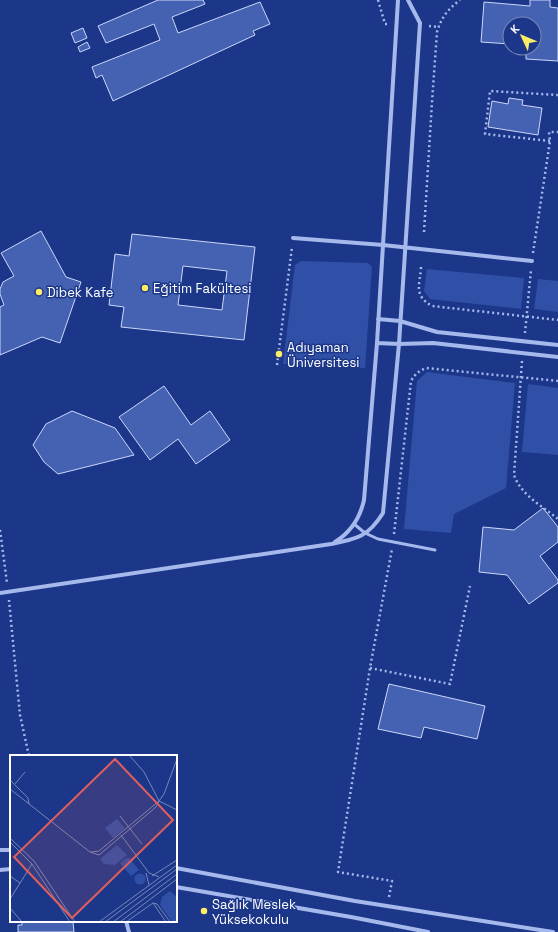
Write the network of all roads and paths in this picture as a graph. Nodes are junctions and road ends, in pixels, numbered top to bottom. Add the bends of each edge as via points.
1 (378, 0) edge
2 (398, 0) edge
3 (408, 0) edge
4 (460, 0) edge
5 (385, 24) dead end
6 (426, 26) dead end
7 (438, 27) junction
8 (558, 95) edge
9 (558, 132) edge
10 (550, 141) junction
11 (424, 232) dead end
12 (293, 238) joint
13 (383, 245) junction
14 (405, 248) junction
15 (532, 262) junction
16 (421, 267) dead end
17 (527, 317) junction
18 (378, 320) junction
19 (558, 320) edge
20 (400, 321) junction
21 (524, 341) junction
22 (377, 343) junction
23 (399, 344) junction
24 (558, 345) edge
25 (522, 352) junction
26 (558, 357) edge
27 (277, 365) dead end
28 (521, 378) junction
29 (558, 381) edge
30 (558, 519) edge
31 (354, 524) junction
32 (0, 530) edge
33 (365, 533) junction
34 (393, 542) junction
35 (331, 544) junction
36 (435, 550) dead end
37 (470, 586) dead end
38 (8, 592) junction
39 (0, 593) edge
40 (370, 668) junction
41 (29, 755) edge
42 (177, 868) edge
43 (10, 869) edge
44 (0, 870) edge
45 (177, 887) edge
46 (388, 906) junction
47 (126, 922) edge
48 (129, 932) edge
49 (428, 932) edge
50 (553, 932) edge

1 - 5 path
2 - 13 street
3 - 14 street via 420,23
4 - 7 path via 451,6
6 - 7 path
7 - 11 path
8 - 10 path via 490,91 485,134
9 - 10 path via 549,132
10 - 15 path
12 - 13 street
12 - 27 path
13 - 14 street
13 - 18 street
14 - 15 street
14 - 20 street
15 - 17 path
16 - 17 path via 418,292 425,302 432,306
17 - 19 path
17 - 21 path
18 - 20 street
18 - 22 street
20 - 21 street via 437,332
20 - 23 street
21 - 24 street
22 - 23 street
22 - 31 street via 364,500
23 - 25 street via 433,343
23 - 33 street via 383,513
25 - 26 street
25 - 28 path
28 - 29 path
28 - 30 path via 514,475 523,491
28 - 34 path via 426,368 415,374 411,381
31 - 33 lane
31 - 35 street via 344,536
32 - 38 path
33 - 34 lane
33 - 35 street via 356,539
34 - 36 lane
34 - 40 path
35 - 38 street
37 - 40 path via 450,684
38 - 39 street
38 - 41 path via 20,715
40 - 46 path via 338,872 392,881
42 - 46 street
43 - 44 street
45 - 49 street
46 - 50 street
47 - 48 street

